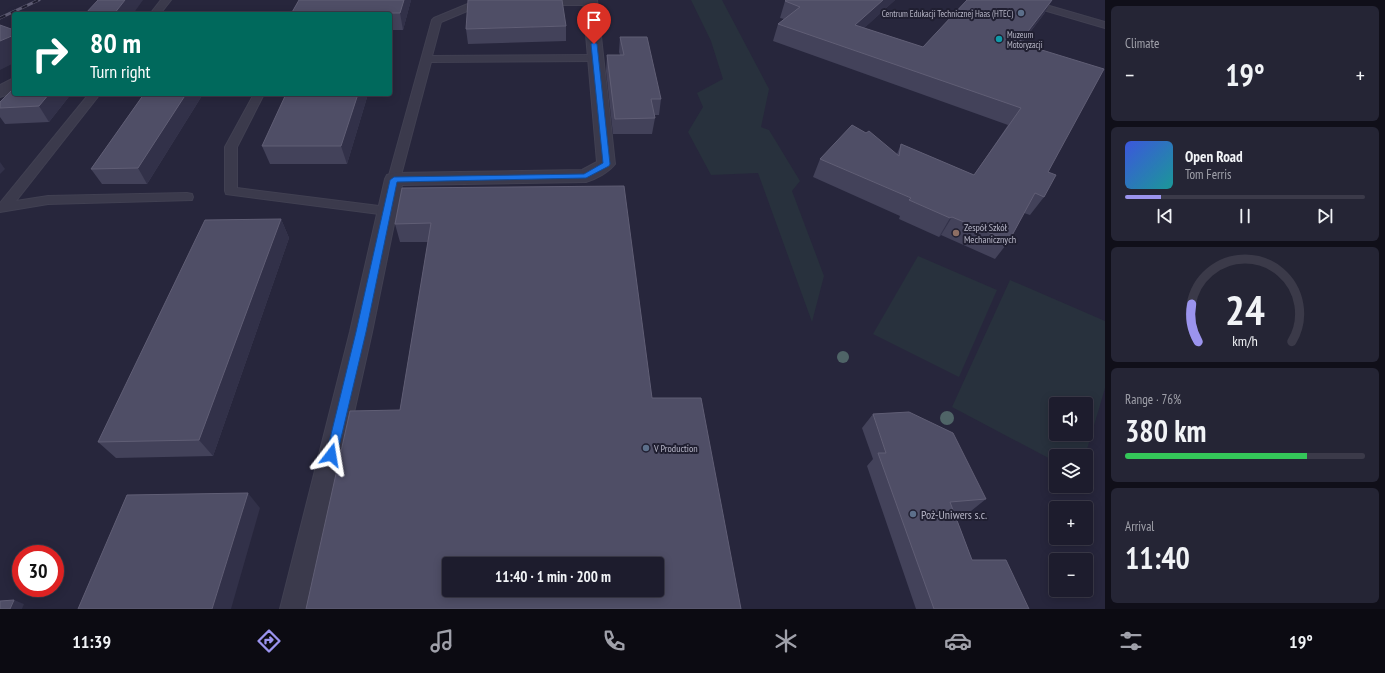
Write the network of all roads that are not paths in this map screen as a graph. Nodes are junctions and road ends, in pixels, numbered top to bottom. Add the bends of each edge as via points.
1 (166, 0) edge
2 (1018, 0) edge
3 (478, 1) edge
4 (590, 1) edge
5 (500, 3) edge
6 (530, 3) edge
7 (157, 12) edge
8 (1105, 25) edge
9 (596, 58) junction
10 (427, 59) junction
11 (12, 84) edge
12 (0, 92) edge
13 (94, 96) edge
14 (258, 96) edge
15 (394, 180) junction
16 (187, 197) dead end
17 (2, 208) edge
18 (387, 211) junction
19 (295, 609) edge

1 - 7 lane
2 - 8 lane
3 - 5 lane
3 - 10 lane via 437,20
4 - 6 lane
4 - 9 street
9 - 10 lane
9 - 15 street via 606,164 586,176
10 - 15 lane
11 - 12 street
13 - 17 lane
14 - 18 lane via 231,147 231,191
15 - 18 street
16 - 17 lane via 48,200
18 - 19 street

